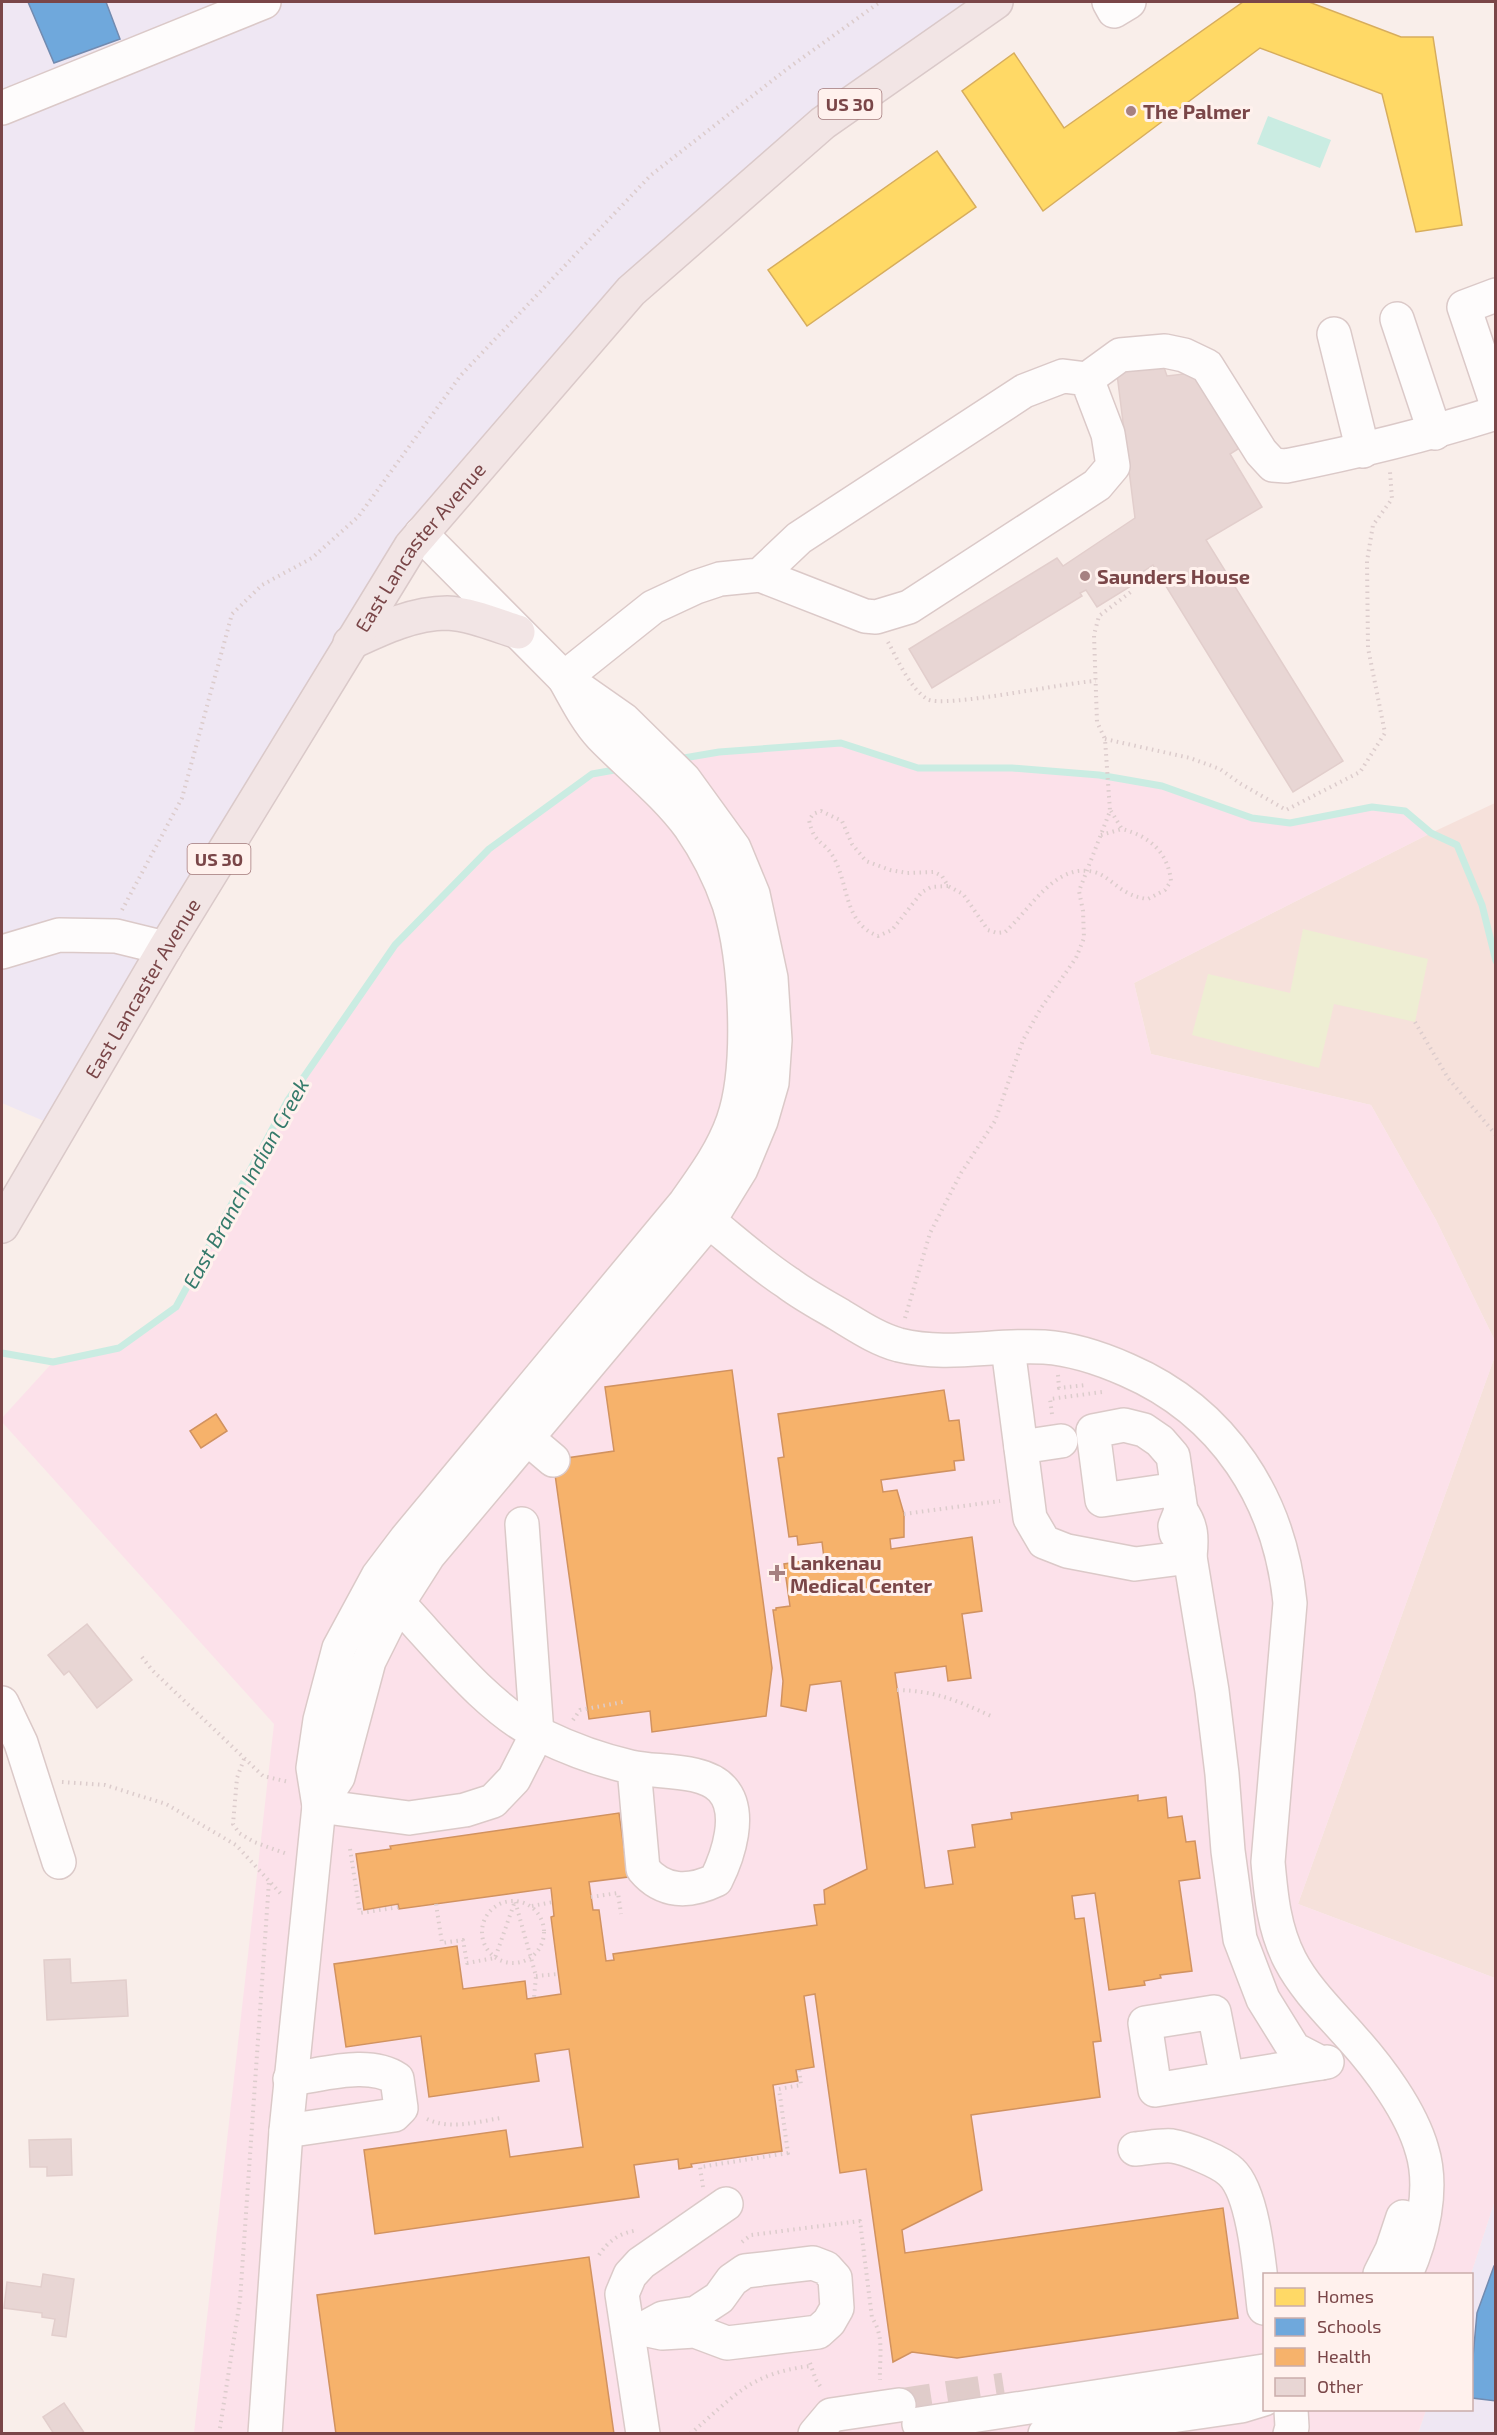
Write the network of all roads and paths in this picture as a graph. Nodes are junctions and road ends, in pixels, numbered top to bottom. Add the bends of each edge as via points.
1 (264, 2) edge
2 (880, 2) edge
3 (996, 2) edge
4 (2, 108) edge
5 (1496, 295) edge
6 (1397, 319) dead end
7 (1334, 334) dead end
8 (1087, 379) junction
9 (1496, 402) edge
10 (1496, 413) edge
11 (1435, 432) junction
12 (1376, 447) junction
13 (421, 534) junction
14 (760, 575) junction
15 (1132, 591) dead end
16 (876, 617) junction
17 (518, 632) junction
18 (350, 643) junction
19 (564, 678) junction
20 (1096, 681) junction
21 (1105, 739) junction
22 (1110, 811) junction
23 (1122, 829) junction
24 (1100, 835) junction
25 (1085, 872) junction
26 (948, 886) junction
27 (108, 936) junction
28 (165, 948) junction
29 (2, 952) edge
30 (1416, 1022) dead end
31 (1496, 1136) edge
32 (697, 1212) junction
33 (2, 1226) edge
34 (897, 1344) junction
35 (1008, 1348) junction
36 (1101, 1383) dead end
37 (1090, 1384) dead end
38 (1059, 1388) dead end
39 (527, 1438) junction
40 (1058, 1441) joint
41 (1021, 1447) junction
42 (553, 1460) dead end
43 (1180, 1500) dead end
44 (1000, 1502) dead end
45 (904, 1514) dead end
46 (522, 1524) dead end
47 (1190, 1557) junction
48 (378, 1576) junction
49 (398, 1603) junction
50 (141, 1657) dead end
51 (897, 1690) dead end
52 (623, 1702) dead end
53 (2, 1703) edge
54 (991, 1716) dead end
55 (570, 1726) dead end
56 (537, 1734) junction
57 (244, 1759) junction
58 (634, 1768) dead end
59 (31, 1779) junction
60 (281, 1781) dead end
61 (319, 1806) junction
62 (350, 1849) dead end
63 (288, 1854) dead end
64 (59, 1862) dead end
65 (269, 1881) junction
66 (591, 1896) dead end
67 (515, 1901) junction
68 (553, 1902) dead end
69 (436, 1904) dead end
70 (532, 1906) junction
71 (399, 1907) dead end
72 (621, 1914) dead end
73 (307, 1922) junction
74 (495, 1958) junction
75 (531, 1958) junction
76 (558, 1974) dead end
77 (537, 1976) junction
78 (534, 1998) dead end
79 (1362, 2049) junction
80 (1321, 2063) junction
81 (799, 2069) dead end
82 (1227, 2078) dead end
83 (291, 2079) junction
84 (420, 2116) dead end
85 (501, 2118) dead end
86 (1408, 2120) junction
87 (286, 2131) junction
88 (1135, 2149) dead end
89 (715, 2198) joint
90 (643, 2229) dead end
91 (599, 2255) dead end
92 (1380, 2273) edge
93 (1406, 2273) edge
94 (732, 2280) junction
95 (1263, 2300) edge
96 (635, 2330) junction
97 (741, 2341) junction
98 (810, 2366) dead end
99 (1263, 2371) edge
100 (1170, 2386) junction
101 (1004, 2389) tunnel mouth
102 (1263, 2399) edge
103 (1291, 2411) edge
104 (907, 2418) junction
105 (1205, 2423) edge
106 (219, 2433) edge
107 (266, 2433) edge
108 (643, 2433) edge
109 (690, 2433) edge
110 (815, 2433) edge
111 (858, 2433) edge
112 (1045, 2433) edge
113 (1290, 2433) edge

1 - 4 street
2 - 27 path via 651,175 461,375 358,518 312,558 262,585 232,614 182,798
3 - 13 highway, East Lancaster Avenue / US 30 via 823,123 631,291
5 - 9 street via 1464,307
6 - 11 street
7 - 12 street
8 - 12 street via 1119,355 1165,351 1184,355 1207,366 1273,465 1286,466
8 - 14 street via 1063,376 1024,391 799,538
8 - 16 street via 1108,434 1113,466 1097,485 909,607
10 - 11 street
11 - 12 street
12 - 21 path via 1392,499 1373,525 1367,561 1368,648 1386,733 1360,772 1286,810 1220,769 1190,758
13 - 17 street
13 - 18 highway, East Lancaster Avenue / US 30
14 - 16 street
14 - 19 street via 720,579 653,608
15 - 20 path via 1099,616 1094,634
16 - 20 path via 915,689 929,700 983,698
17 - 18 highway via 447,613 386,627
17 - 19 street
18 - 28 highway, East Lancaster Avenue / US 30
19 - 32 street via 734,848 753,894 771,978 775,1040 772,1083 741,1169
20 - 21 path via 1097,722
21 - 22 path
22 - 23 path
22 - 24 path
23 - 24 path
23 - 25 path via 1160,849 1170,871 1171,881 1165,890 1148,900 1093,872
24 - 25 path
25 - 26 path via 1066,873 1043,891 1005,932 997,933 988,930 963,894
25 - 34 path via 1079,891 1084,938 1076,958 1023,1040 995,1121 961,1173 930,1233
26 - 26 path via 934,872 906,873 866,861 852,844 842,821 830,814 821,811 809,820 812,834 834,857 855,918 866,931 878,936 892,930 922,892
27 - 28 street
27 - 29 street via 59,935
28 - 33 highway, East Lancaster Avenue / US 30
30 - 31 path via 1448,1078
32 - 34 street via 787,1283 871,1334
32 - 39 street
32 - 48 street via 420,1522
34 - 35 street via 947,1351
35 - 41 street
35 - 79 street via 1074,1351 1106,1360 1171,1392 1220,1435 1263,1500 1279,1539 1290,1603 1268,1862 1271,1899 1290,1961
36 - 40 path via 1102,1392 1050,1399
37 - 38 path
39 - 42 street
39 - 49 street via 428,1556
40 - 41 street
41 - 47 street via 1030,1518 1044,1542 1068,1551 1135,1564
43 - 47 street via 1176,1540
44 - 45 path
46 - 56 street
47 - 80 street via 1212,1691 1240,1939 1263,2000 1294,2049
48 - 49 street
48 - 61 street via 339,1648 326,1689 313,1768
49 - 56 street via 493,1703
49 - 61 street via 369,1661 338,1777
50 - 57 path
51 - 54 path via 950,1698
52 - 55 path via 580,1710
53 - 59 street via 21,1743
56 - 58 street via 582,1754
56 - 61 street via 514,1779 493,1801 465,1810 409,1818
57 - 60 path via 262,1776
57 - 63 path via 237,1778 233,1824 254,1842
59 - 64 street
59 - 65 path via 105,1785 166,1804 236,1845
61 - 73 street
62 - 71 path via 360,1913
65 - 73 path
65 - 106 path via 240,2300
66 - 72 path via 618,1893
67 - 70 path
67 - 74 path
67 - 74 path via 500,1903 485,1918 483,1940
67 - 75 path
68 - 70 path
69 - 74 path via 442,1943 463,1940 467,1963
70 - 75 path via 544,1923 545,1934
73 - 83 street
74 - 75 path via 519,1963
75 - 77 path
76 - 77 path
77 - 78 path
79 - 80 street via 1346,2059
79 - 86 street via 1389,2083
80 - 82 street
81 - 89 path via 801,2085 779,2089 788,2153 700,2167
83 - 87 street
83 - 87 street via 370,2068 386,2072 397,2079 400,2108 394,2115
84 - 85 path via 435,2123 457,2125
86 - 92 street via 1407,2202
86 - 93 street via 1422,2150 1426,2176 1419,2236
87 - 107 street
88 - 95 street via 1172,2146 1231,2171 1243,2192 1256,2241
89 - 96 street via 630,2275 622,2294
90 - 91 path via 616,2236
94 - 96 street via 719,2298 696,2313 663,2318
94 - 97 street
94 - 97 street via 744,2271 813,2263 826,2268 835,2278 837,2308 818,2332
96 - 97 street via 695,2331 727,2343
96 - 108 street
98 - 109 path via 758,2378
99 - 100 street
100 - 101 street via 1126,2370
100 - 104 street
102 - 105 street
103 - 113 street
104 - 110 street via 831,2415
104 - 111 street
105 - 112 street

